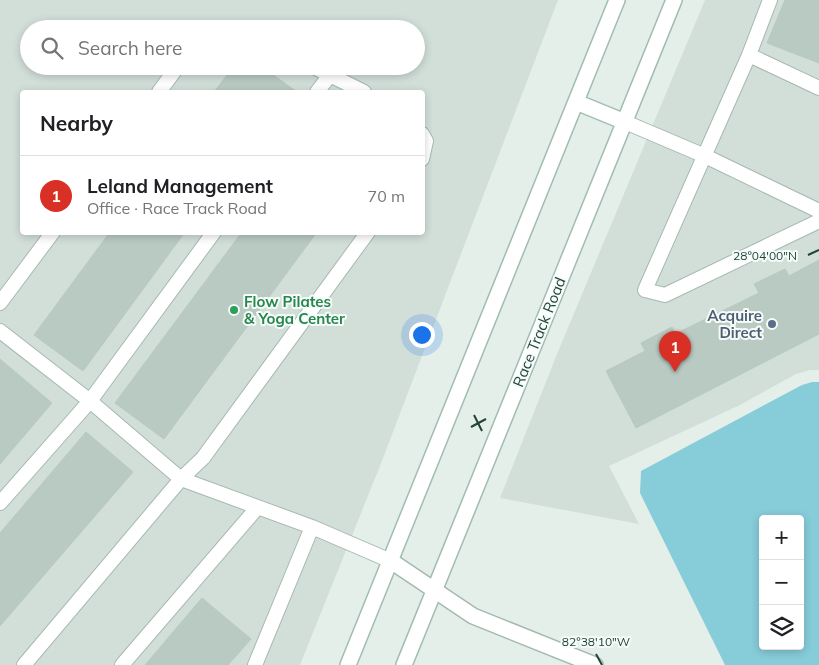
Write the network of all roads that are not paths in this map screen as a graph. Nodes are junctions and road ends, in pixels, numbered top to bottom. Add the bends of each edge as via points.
1 (618, 0) edge
2 (674, 0) edge
3 (770, 0) edge
4 (749, 55) junction
5 (171, 75) edge
6 (330, 75) joint
7 (819, 88) edge
8 (160, 90) edge
9 (319, 90) edge
10 (360, 90) edge
11 (576, 102) junction
12 (625, 122) junction
13 (705, 156) junction
14 (819, 211) edge
15 (819, 221) edge
16 (51, 235) edge
17 (212, 235) edge
18 (366, 235) edge
19 (0, 303) edge
20 (0, 331) edge
21 (90, 401) junction
22 (181, 479) junction
23 (0, 503) edge
24 (257, 508) junction
25 (312, 527) junction
26 (391, 561) junction
27 (434, 589) junction
28 (24, 665) edge
29 (122, 665) edge
30 (255, 665) edge
31 (348, 665) edge
32 (404, 665) edge
33 (596, 665) edge

1 - 11 main road
2 - 12 main road, Race Track Road
3 - 4 lane
4 - 7 lane
4 - 13 lane
5 - 8 lane
6 - 9 lane
6 - 10 lane
11 - 12 main road
11 - 26 main road
12 - 13 lane
12 - 27 main road, Race Track Road
13 - 14 lane
13 - 15 lane via 645,290 665,295
16 - 19 lane
17 - 21 lane
18 - 22 lane via 203,458
20 - 21 lane
21 - 22 lane
21 - 23 lane
22 - 24 lane
22 - 28 lane
24 - 25 lane
24 - 29 lane
25 - 26 lane
25 - 30 lane
26 - 27 main road
26 - 31 main road
27 - 32 main road, Race Track Road
27 - 33 main road via 473,616

